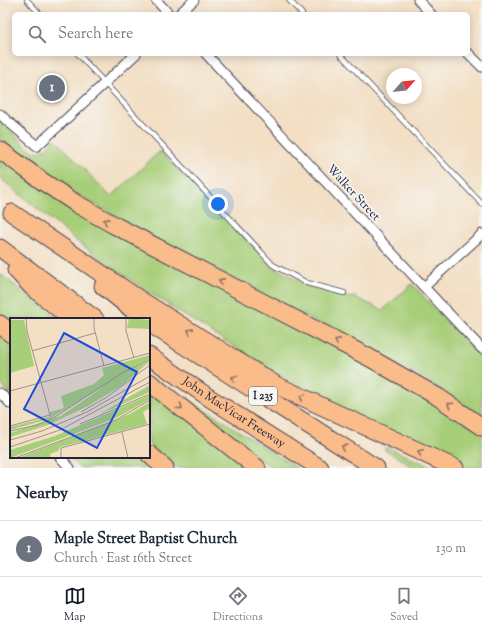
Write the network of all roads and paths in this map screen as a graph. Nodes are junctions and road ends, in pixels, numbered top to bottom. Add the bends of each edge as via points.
1 (27, 0) edge
2 (156, 0) edge
3 (194, 0) edge
4 (289, 0) edge
5 (418, 0) edge
6 (38, 12) edge
7 (167, 12) edge
8 (181, 12) edge
9 (300, 12) edge
10 (429, 12) edge
11 (470, 55) edge
12 (80, 56) edge
13 (134, 56) edge
14 (208, 56) edge
15 (342, 56) edge
16 (482, 67) edge
17 (105, 83) junction
18 (0, 114) edge
19 (0, 150) edge
20 (482, 204) edge
21 (6, 208) edge
22 (482, 234) edge
23 (0, 248) edge
24 (0, 252) edge
25 (424, 288) junction
26 (344, 293) dead end
27 (70, 318) edge
28 (94, 318) edge
29 (143, 318) edge
30 (0, 324) edge
31 (150, 324) edge
32 (10, 333) edge
33 (482, 349) edge
34 (150, 357) edge
35 (150, 383) edge
36 (0, 393) edge
37 (10, 403) edge
38 (482, 427) edge
39 (150, 455) edge
40 (61, 458) edge
41 (70, 468) edge
42 (165, 468) edge
43 (257, 468) edge
44 (320, 468) edge
45 (376, 468) edge
46 (455, 468) edge

1 - 6 lane
2 - 7 street
3 - 8 street
4 - 9 lane
5 - 10 street
11 - 16 street
12 - 17 lane
13 - 17 street
14 - 25 street, Walker Street
15 - 20 lane
17 - 18 street via 37,146
17 - 26 lane via 273,265 307,283
38 -> 19 highway via 438,397 370,358 77,204 42,182
21 - 29 highway
46 -> 21 highway via 276,384 142,301
22 - 25 street
23 - 28 highway
24 - 27 highway via 32,287
25 - 33 street, Walker Street
30 - 32 highway
45 -> 31 highway, I 235
34 - 44 highway, John MacVicar Freeway / I 235
35 -> 43 highway
36 - 37 street
39 - 42 highway
40 - 41 street

